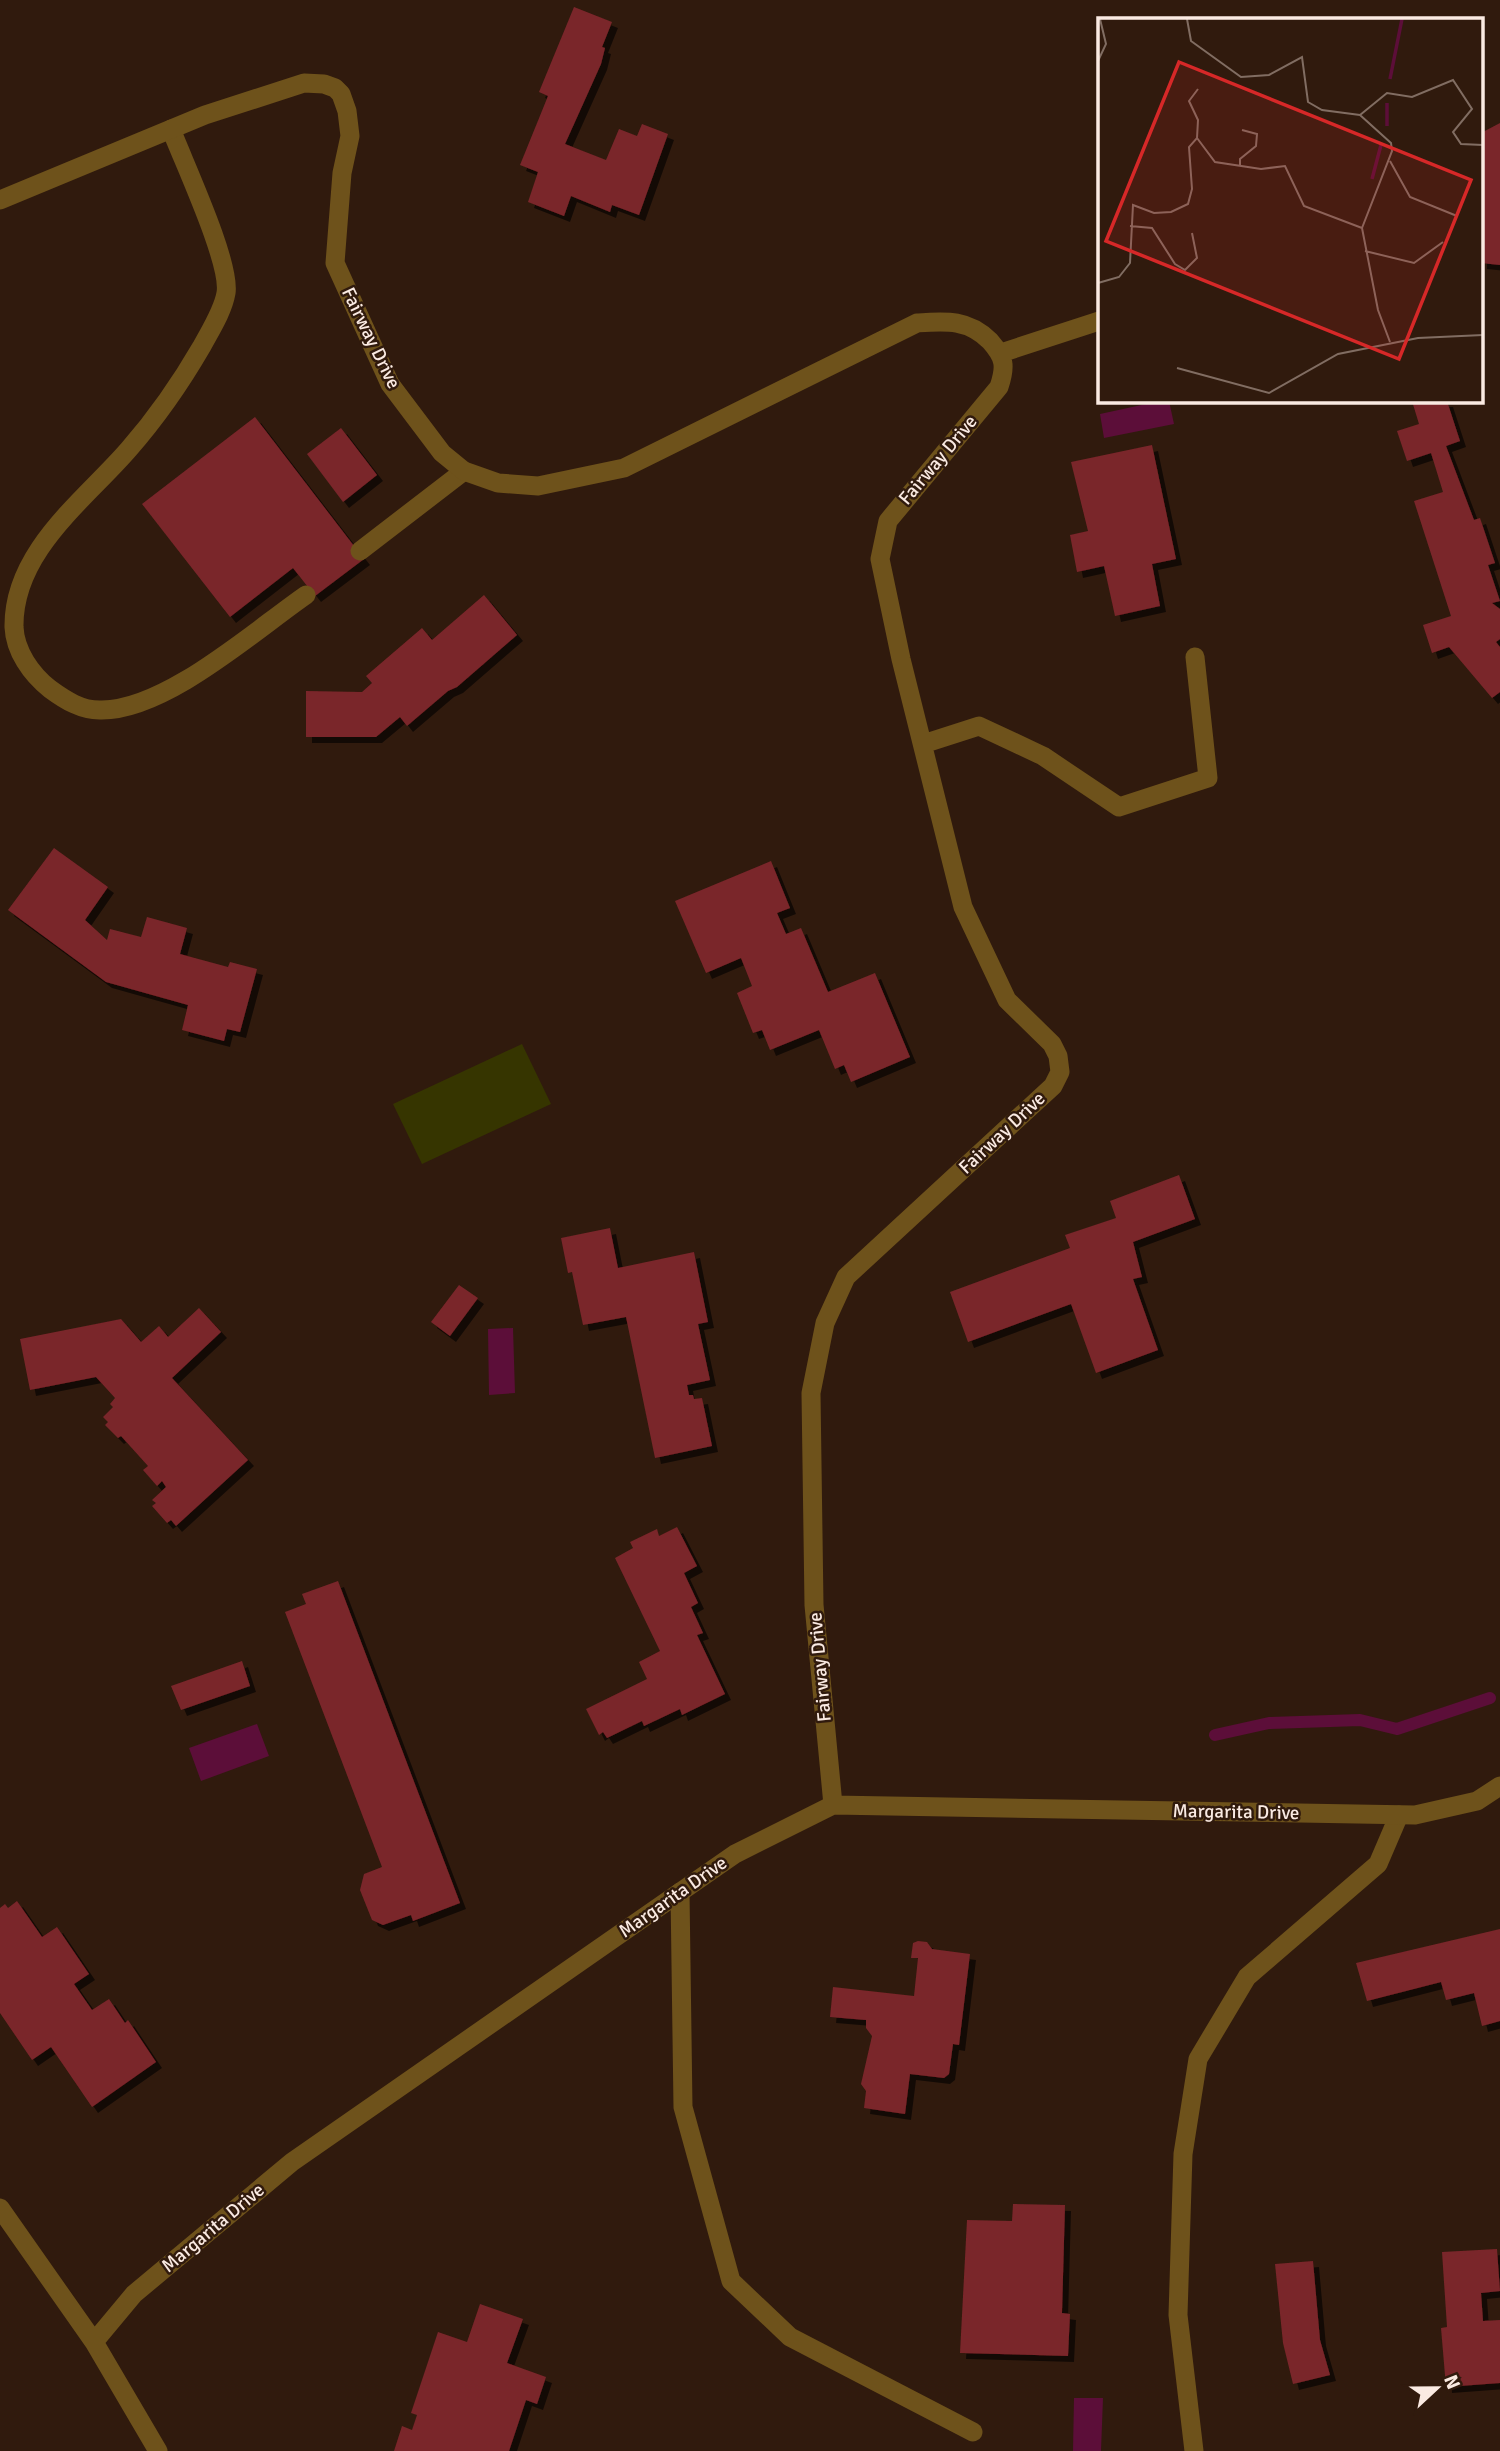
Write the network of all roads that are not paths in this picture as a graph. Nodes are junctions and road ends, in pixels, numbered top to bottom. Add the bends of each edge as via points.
1 (171, 129) junction
2 (0, 200) edge
3 (1098, 321) edge
4 (1001, 353) junction
5 (464, 471) junction
6 (360, 551) dead end
7 (306, 594) dead end
8 (1195, 657) dead end
9 (923, 744) junction
10 (1500, 1786) edge
11 (832, 1805) junction
12 (1399, 1815) junction
13 (680, 1892) junction
14 (0, 2208) edge
15 (94, 2342) junction
16 (973, 2432) dead end
17 (159, 2451) edge
18 (1194, 2451) edge

1 - 2 street, Fairway Drive
1 - 5 street, Fairway Drive via 304,83 324,84 341,94 350,136 342,173 335,263 390,384 442,453
1 - 7 street via 223,264 226,293 175,393 69,510 32,562 18,598 14,627 20,652 38,680 69,703 101,711 139,704 173,689
3 - 4 street
4 - 5 street, Fairway Drive via 971,325 917,323 624,468 538,486 498,483
4 - 9 street, Fairway Drive via 1006,366 999,387 888,521 880,559
5 - 6 street
8 - 9 street via 1208,778 1119,807 1043,756 979,726
9 - 11 street, Fairway Drive via 963,907 1007,1000 1052,1044 1060,1072 1053,1086 846,1277 825,1324 811,1393 811,1419 814,1605
10 - 12 street, Margarita Drive via 1477,1801
11 - 12 street, Margarita Drive
11 - 13 street, Margarita Drive via 735,1854
12 - 18 street via 1378,1864 1247,1977 1198,2059 1183,2154 1178,2315
13 - 15 street, Margarita Drive via 292,2162 134,2294
13 - 16 street via 683,2106 731,2281 790,2337
14 - 15 street
15 - 17 street

